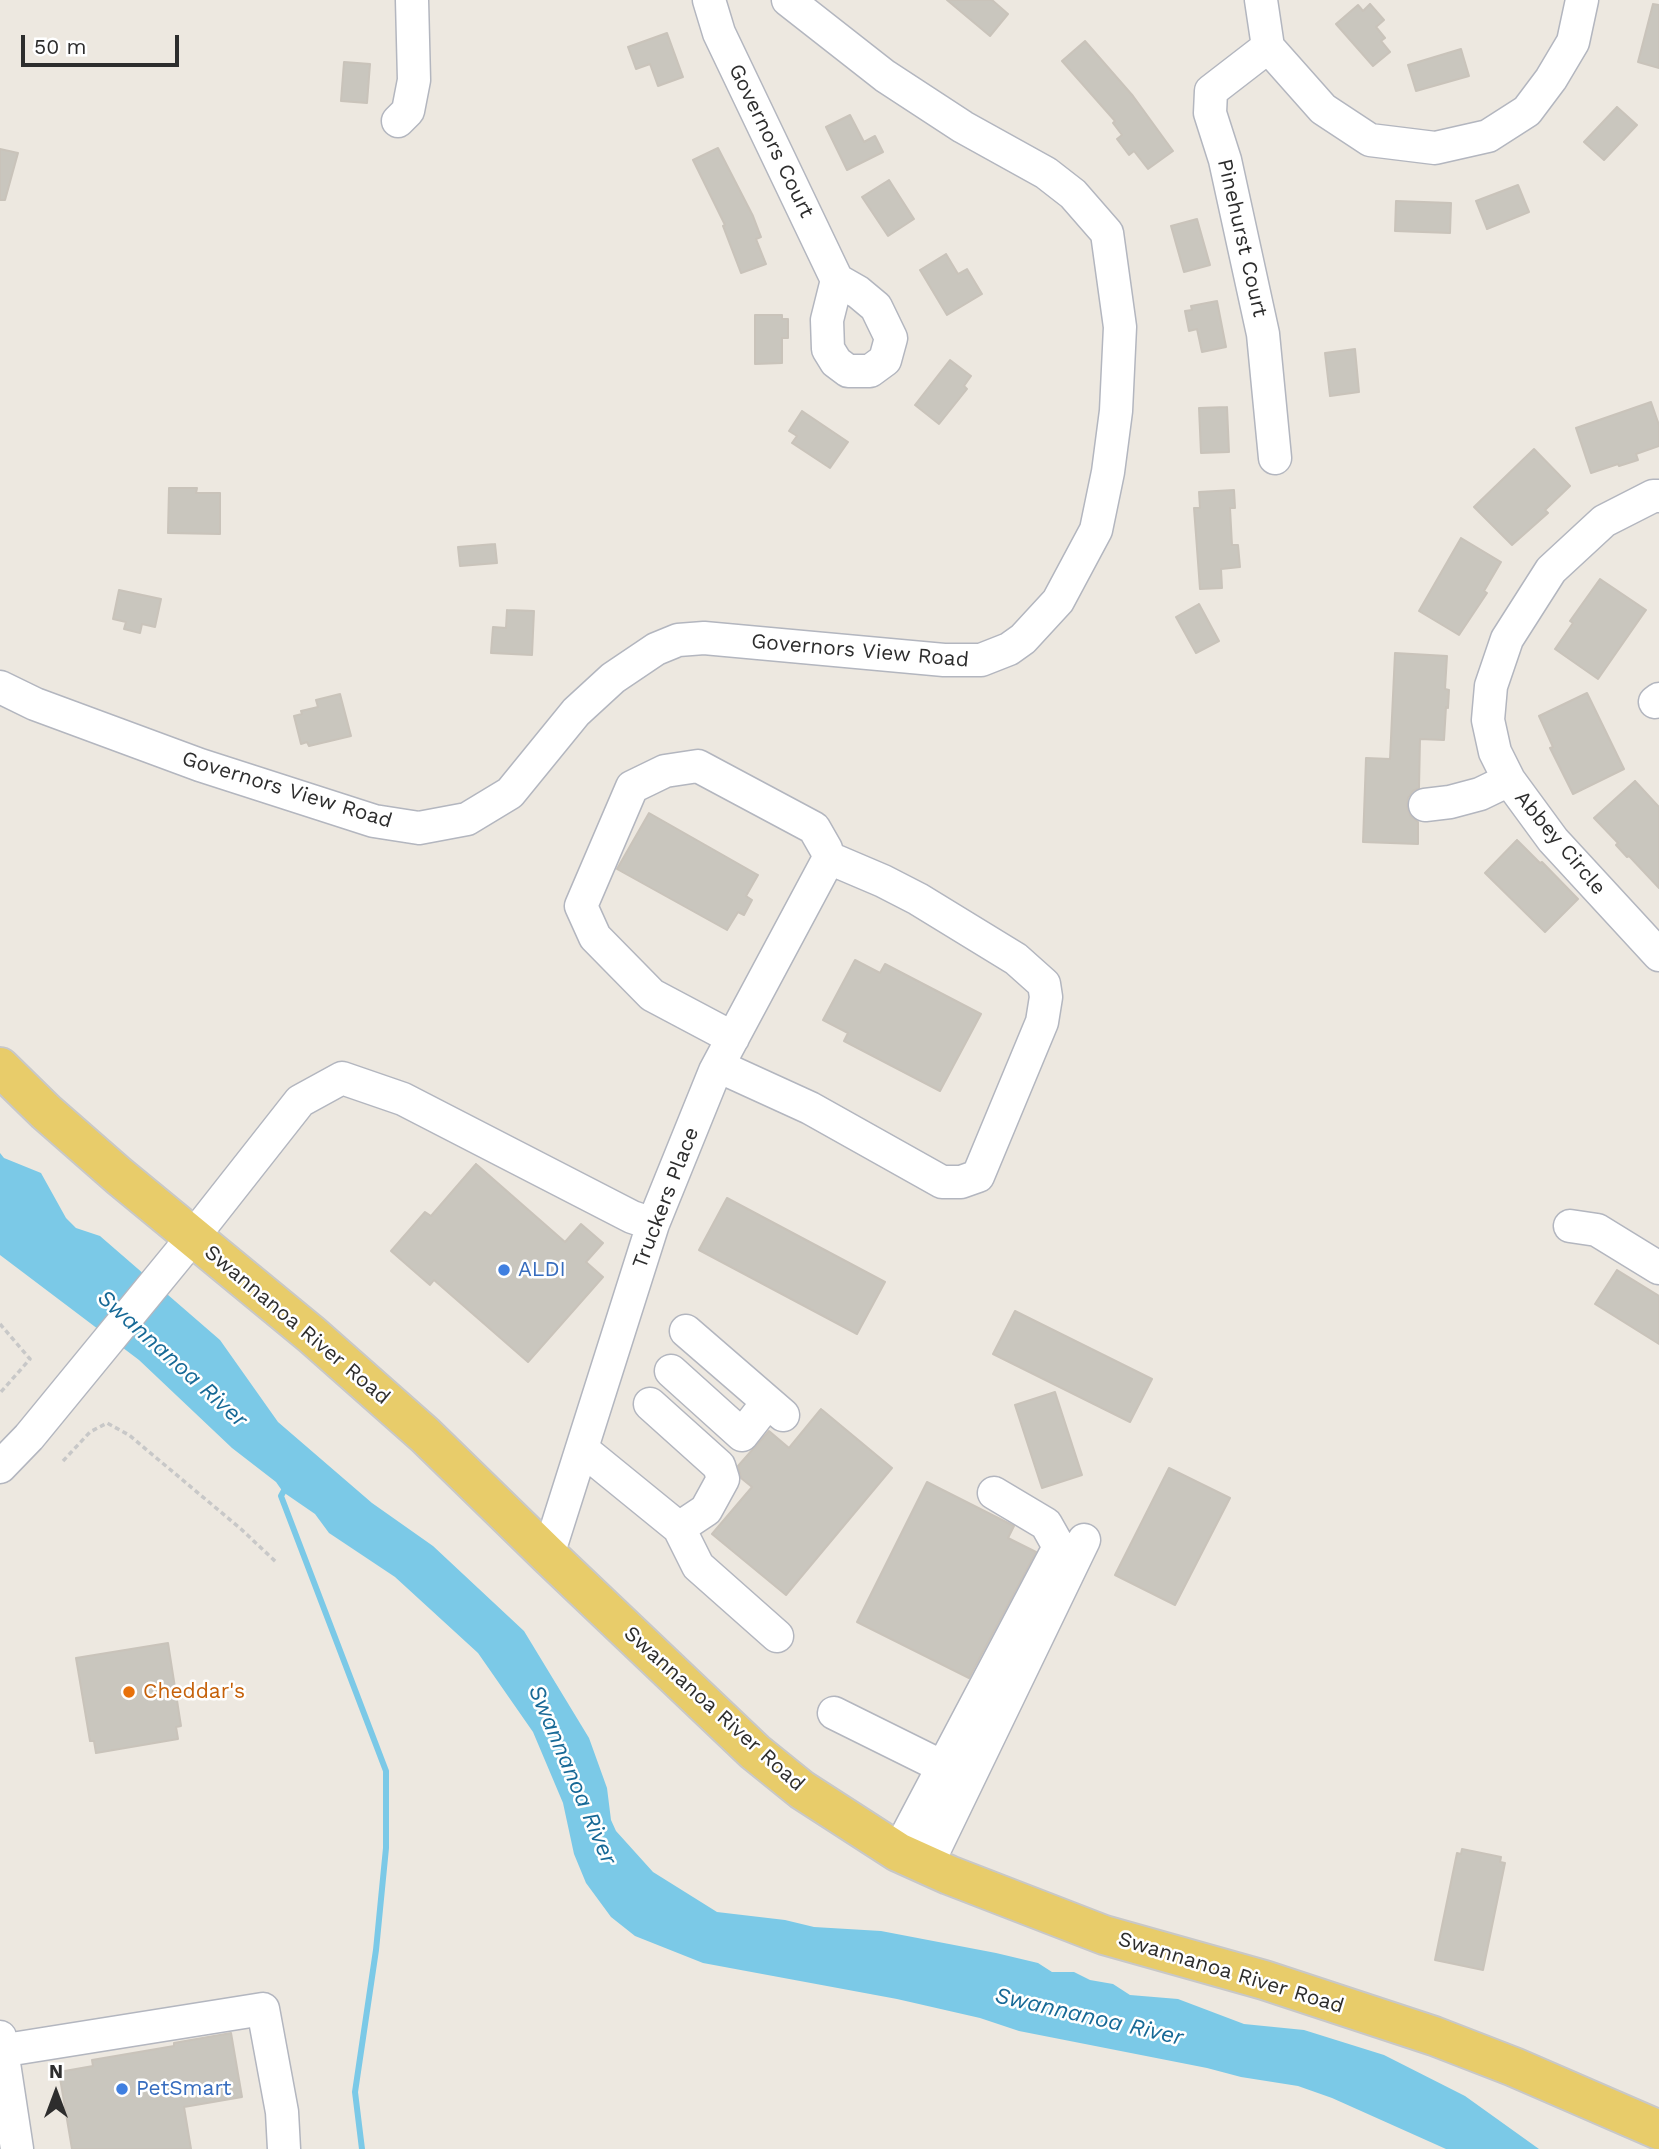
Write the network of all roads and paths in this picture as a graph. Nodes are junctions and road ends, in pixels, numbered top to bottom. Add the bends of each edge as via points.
1 (412, 0) edge
2 (709, 0) edge
3 (788, 0) edge
4 (1261, 0) edge
5 (1582, 0) edge
6 (1268, 47) junction
7 (398, 121) dead end
8 (837, 280) dead end
9 (1275, 458) dead end
10 (1659, 496) edge
11 (0, 687) edge
12 (1508, 779) junction
13 (1425, 805) dead end
14 (829, 858) junction
15 (1659, 955) edge
16 (733, 1038) junction
17 (718, 1066) junction
18 (0, 1067) edge
19 (653, 1224) junction
20 (1570, 1226) dead end
21 (193, 1237) junction
22 (1659, 1268) edge
23 (0, 1324) edge
24 (686, 1331) dead end
25 (671, 1371) dead end
26 (0, 1393) edge
27 (650, 1404) dead end
28 (742, 1435) junction
29 (14, 1441) edge
30 (582, 1449) junction
31 (63, 1461) dead end
32 (719, 1466) junction
33 (0, 1467) edge
34 (994, 1493) dead end
35 (679, 1528) junction
36 (1084, 1541) dead end
37 (548, 1556) junction
38 (276, 1562) dead end
39 (777, 1636) dead end
40 (834, 1713) dead end
41 (943, 1766) junction
42 (913, 1858) junction
43 (1, 2046) edge
44 (1659, 2130) edge
45 (17, 2149) edge
46 (284, 2149) edge

1 - 7 street via 414,80 408,111
2 - 8 street, Governors Court via 719,33
3 - 11 street, Governors View Road via 886,76 963,127 1046,173 1073,194 1107,233 1120,327 1116,411 1099,518 1058,601 1023,639 981,660 704,638 678,640 614,677 576,712 510,793 467,819 419,828 374,821 201,765
4 - 6 street
5 - 6 street via 1573,42 1527,111 1488,136 1435,148 1370,140 1323,109
6 - 9 street, Pinehurst Court via 1211,91 1210,113 1225,160 1263,334
10 - 12 street, Abbey Circle via 1604,521 1551,570 1507,639 1491,686 1488,720 1495,752
12 - 13 street via 1480,794
12 - 15 street, Abbey Circle via 1553,840
14 - 16 street, Truckers Place
14 - 16 street via 814,828 698,766 665,771 632,787 581,906 595,937 652,995
14 - 17 street via 918,899 1016,960 1044,984 1042,1022 978,1176 942,1182 810,1108
16 - 17 street, Truckers Place
17 - 19 street, Truckers Place
18 - 21 main road, Swannanoa River Road via 87,1149
19 - 21 street via 402,1098 342,1077 300,1101
19 - 30 street, Truckers Place
20 - 22 street via 1597,1230
21 - 29 street
21 - 37 main road, Swannanoa River Road via 425,1435
23 - 26 path via 30,1359
24 - 28 street via 775,1408
25 - 28 street
27 - 32 street
28 - 32 street
29 - 33 street
30 - 35 street
30 - 37 street, Truckers Place
31 - 38 path via 90,1432 107,1423 129,1435
32 - 35 street via 723,1479 706,1510
34 - 41 street via 1046,1524 1059,1547
35 - 39 street via 698,1566
36 - 42 street
37 - 42 main road, Swannanoa River Road via 755,1752 802,1790
40 - 41 street
41 - 42 street
42 - 44 main road, Swannanoa River Road via 1104,1935 1264,1980 1434,2036
43 - 45 street
43 - 46 street via 263,2009 282,2112

